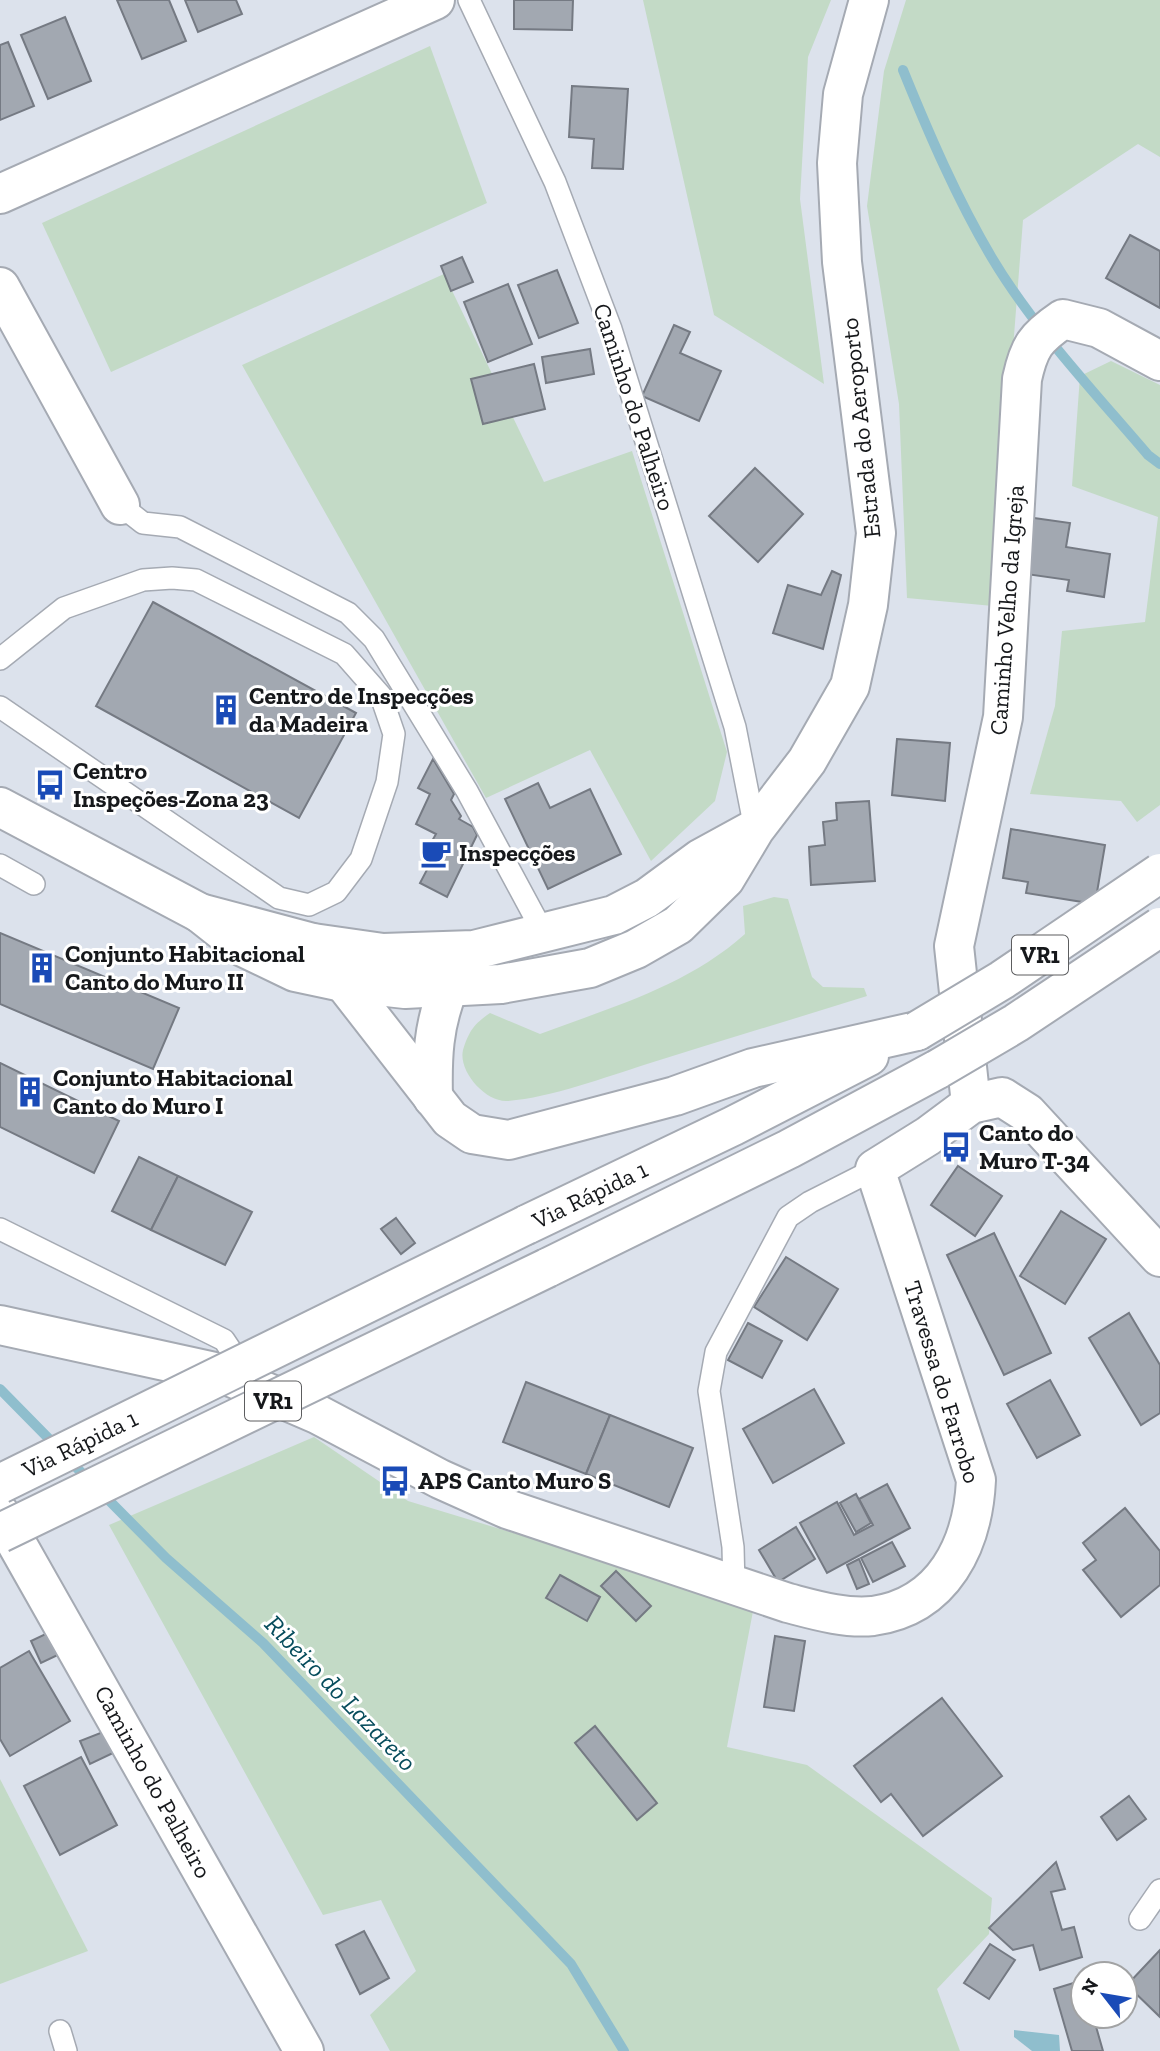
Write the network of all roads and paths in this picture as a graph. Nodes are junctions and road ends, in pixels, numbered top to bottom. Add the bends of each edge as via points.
1 (435, 0) edge
2 (469, 0) edge
3 (869, 0) edge
4 (0, 194) edge
5 (0, 286) edge
6 (1160, 361) edge
7 (120, 505) joint
8 (0, 659) edge
9 (0, 707) edge
10 (0, 807) edge
11 (755, 829) junction
12 (0, 865) edge
13 (1160, 873) edge
14 (34, 884) dead end
15 (200, 913) junction
16 (1160, 927) edge
17 (544, 934) junction
18 (313, 943) junction
19 (342, 982) junction
20 (449, 987) junction
21 (917, 1031) junction
22 (433, 1098) junction
23 (971, 1104) junction
24 (875, 1169) junction
25 (0, 1228) edge
26 (1160, 1257) edge
27 (0, 1325) edge
28 (224, 1374) junction
29 (0, 1484) edge
30 (0, 1514) edge
31 (0, 1534) edge
32 (734, 1587) junction
33 (1160, 1890) edge
34 (1140, 1919) dead end
35 (304, 2051) edge

1 - 4 main road
2 - 11 lane, Caminho do Palheiro via 555,182 611,329 735,727
3 - 11 main road, Estrada do Aeroporto via 843,94 837,163 842,262 876,533 868,605 850,686 807,761
5 - 7 main road
6 - 23 main road, Caminho Velho da Igreja via 1099,328 1063,318 1029,349 1022,379 1003,717 954,946
7 - 17 lane via 143,523 180,527 348,613 374,639 460,779
8 - 9 lane via 64,608 143,580 196,580 344,654 381,696 394,734 387,782 361,859 336,892 309,905 279,898
10 - 15 main road, Estrada do Aeroporto
11 - 17 main road, Estrada do Aeroporto via 614,915
11 - 20 main road, Estrada do Aeroporto via 725,879 678,925 636,949 590,968 501,984
12 - 14 lane
13 - 21 main road, Via Rápida 1 / VR1, bridge
15 - 18 main road, Estrada do Aeroporto
15 - 19 main road, Estrada do Aeroporto via 243,947 295,972
16 - 31 main road, Via Rápida 1 / VR1, bridge via 1016,1023 789,1149
17 - 18 main road, Estrada do Aeroporto via 474,950 383,953
18 - 19 main road
19 - 20 main road, Estrada do Aeroporto via 405,989
19 - 22 main road
20 - 22 main road via 436,1020
21 - 22 main road via 753,1069 675,1096 509,1140 472,1134 450,1119
21 - 29 main road, Via Rápida 1 / VR1, bridge via 733,1126
23 - 24 main road
23 - 26 main road via 1002,1097 1027,1113
24 - 32 lane via 788,1217 716,1352 709,1391 733,1547
24 - 32 main road, Travessa do Farrobo via 976,1480 975,1511 966,1541 956,1564 939,1585 913,1602 871,1616 832,1614
25 - 28 lane via 224,1340 234,1355
27 - 28 main road
28 - 32 main road via 317,1414 440,1479 507,1508
30 - 35 main road, Caminho do Palheiro
33 - 34 lane

